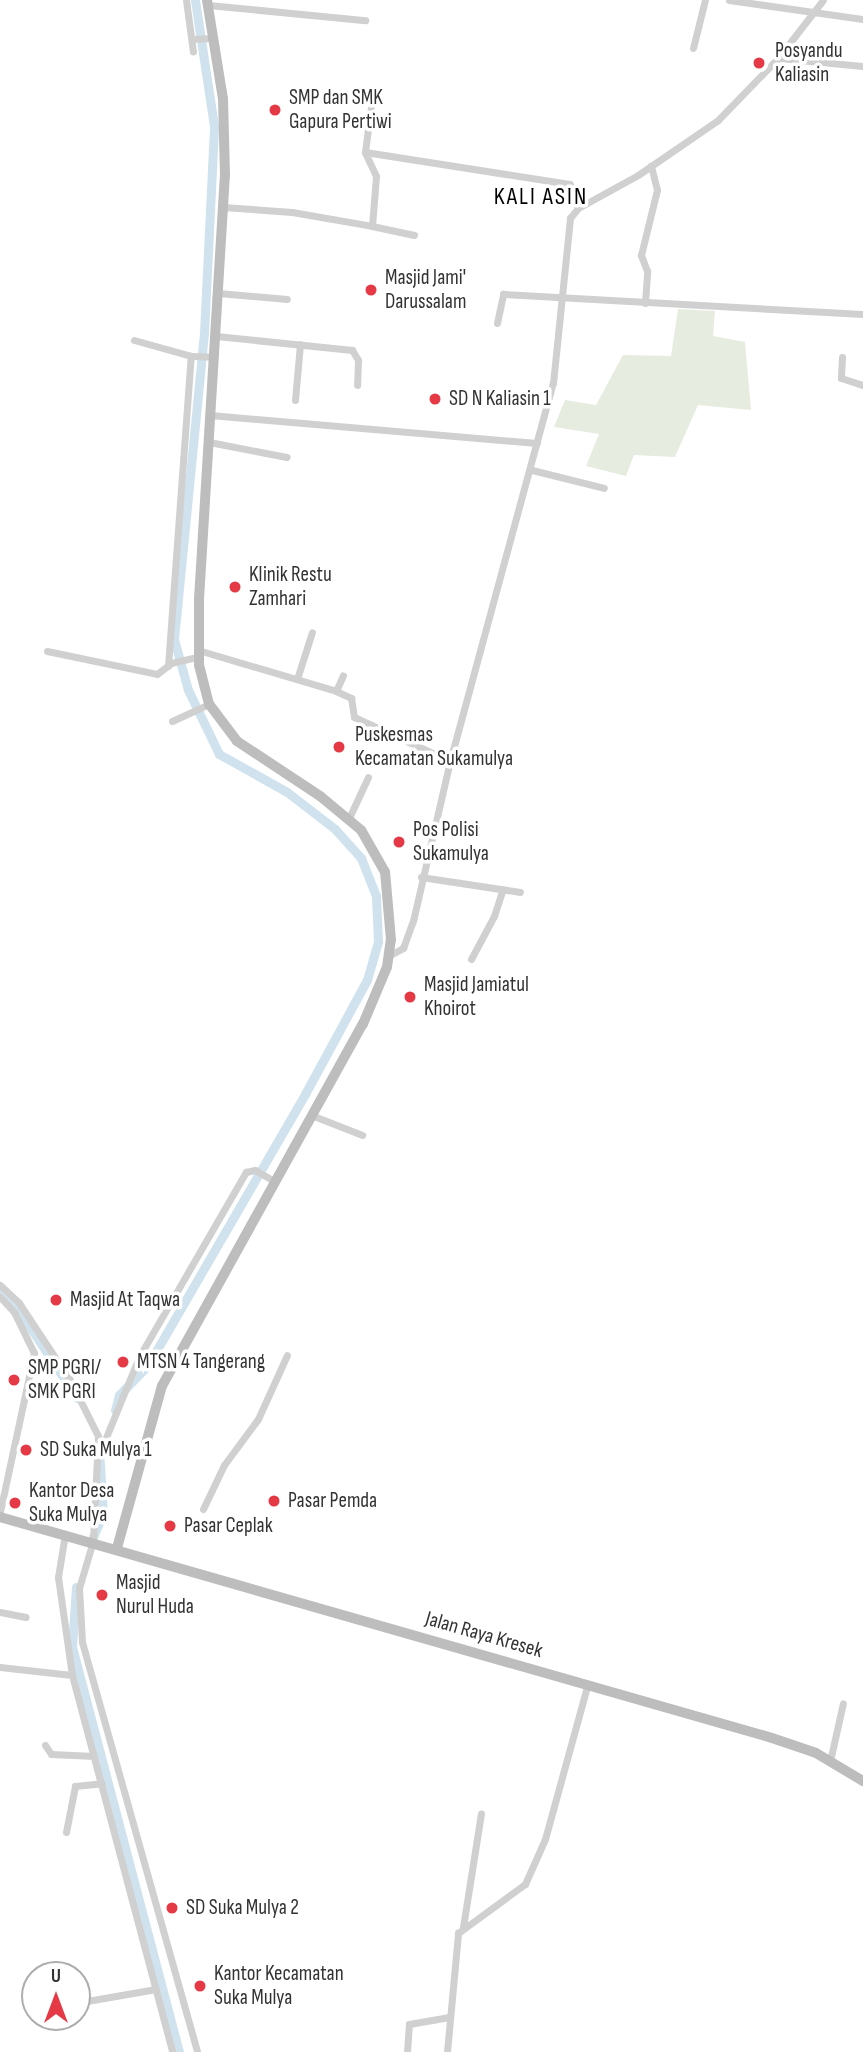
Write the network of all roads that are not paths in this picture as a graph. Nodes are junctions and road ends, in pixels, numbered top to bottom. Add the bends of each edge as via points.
1 (186, 0) edge
2 (705, 0) edge
3 (729, 0) edge
4 (823, 0) edge
5 (207, 2) edge
6 (812, 13) junction
7 (863, 19) edge
8 (365, 20) dead end
9 (210, 38) junction
10 (194, 39) junction
11 (693, 48) dead end
12 (194, 52) dead end
13 (778, 58) junction
14 (863, 66) edge
15 (373, 90) dead end
16 (365, 152) junction
17 (651, 166) junction
18 (223, 207) junction
19 (578, 208) junction
20 (372, 226) junction
21 (414, 235) dead end
22 (218, 293) junction
23 (562, 298) junction
24 (287, 299) dead end
25 (645, 303) junction
26 (863, 314) edge
27 (498, 323) dead end
28 (216, 336) junction
29 (134, 340) dead end
30 (300, 344) junction
31 (193, 356) junction
32 (212, 357) junction
33 (842, 357) dead end
34 (357, 385) dead end
35 (863, 385) edge
36 (295, 400) dead end
37 (210, 415) junction
38 (209, 442) junction
39 (537, 443) junction
40 (287, 457) dead end
41 (532, 470) junction
42 (604, 488) dead end
43 (312, 632) dead end
44 (47, 651) dead end
45 (198, 653) junction
46 (169, 664) junction
47 (343, 675) dead end
48 (298, 679) junction
49 (336, 691) junction
50 (206, 707) junction
51 (172, 721) dead end
52 (450, 761) junction
53 (368, 777) dead end
54 (349, 818) junction
55 (421, 877) junction
56 (503, 889) junction
57 (520, 892) dead end
58 (390, 955) junction
59 (471, 959) dead end
60 (311, 1115) junction
61 (362, 1135) dead end
62 (274, 1181) junction
63 (0, 1285) edge
64 (0, 1297) edge
65 (287, 1355) dead end
66 (98, 1456) junction
67 (203, 1509) dead end
68 (0, 1511) edge
69 (0, 1517) edge
70 (69, 1534) junction
71 (91, 1540) junction
72 (117, 1548) junction
73 (0, 1612) edge
74 (26, 1617) dead end
75 (0, 1667) edge
76 (80, 1676) junction
77 (587, 1686) junction
78 (843, 1703) dead end
79 (45, 1745) dead end
80 (94, 1756) junction
81 (831, 1761) junction
82 (863, 1780) edge
83 (102, 1783) junction
84 (481, 1813) dead end
85 (66, 1832) dead end
86 (463, 1927) junction
87 (156, 1989) junction
88 (91, 2000) edge
89 (449, 2017) junction
90 (172, 2052) edge
91 (197, 2052) edge
92 (407, 2052) edge
93 (447, 2052) edge

1 - 10 street
2 - 11 street
3 - 6 street
4 - 6 street
5 - 8 street
5 - 9 main road
6 - 7 street
6 - 13 street
9 - 10 street
9 - 18 main road via 223,99
10 - 12 street
13 - 14 street
13 - 17 street via 718,120
15 - 16 street
16 - 19 street via 570,184
16 - 20 street via 376,176
17 - 19 street
17 - 25 street via 657,190 640,255 647,271
18 - 20 street via 292,212
18 - 22 main road
19 - 23 street via 567,228
20 - 21 street
22 - 24 street
22 - 28 main road
23 - 25 street
23 - 27 street via 502,295
23 - 39 street via 553,383
25 - 26 street
28 - 30 street
28 - 32 main road
29 - 31 street
30 - 34 street via 352,350 358,360
30 - 36 street
31 - 32 street
31 - 46 street
32 - 37 main road
33 - 35 street via 841,377
37 - 38 main road
37 - 39 street
38 - 40 street
38 - 45 main road
39 - 41 street
41 - 42 street
41 - 52 street
43 - 48 street
44 - 46 street via 150,673
45 - 46 street
45 - 48 street
45 - 50 main road
47 - 49 street
48 - 49 street
49 - 52 street via 351,698 355,717
50 - 51 street
50 - 54 main road via 246,749
52 - 55 street
53 - 54 street
54 - 58 main road via 385,872 391,910
55 - 56 street
55 - 58 street via 403,948
56 - 57 street
56 - 59 street
58 - 60 main road via 363,1024
60 - 61 street
60 - 62 main road
62 - 66 street via 249,1169 239,1183 139,1357
62 - 72 main road via 162,1386
63 - 66 street via 19,1303 81,1398 94,1422
64 - 68 street via 14,1312 34,1353
65 - 67 street via 258,1419 224,1465
66 - 71 street
69 - 70 main road, Jalan Raya Kresek
70 - 71 main road, Jalan Raya Kresek
70 - 76 street via 58,1586
71 - 72 main road, Jalan Raya Kresek
71 - 76 street via 78,1597
72 - 77 main road, Jalan Raya Kresek
73 - 74 street
75 - 76 street
76 - 80 street
76 - 91 street
77 - 81 main road, Jalan Raya Kresek via 772,1738
77 - 86 street via 545,1839 525,1884 488,1914
78 - 81 street
79 - 80 street via 51,1754
80 - 83 street
81 - 82 main road, Jalan Raya Kresek
83 - 85 street via 75,1786
83 - 87 street
84 - 86 street
86 - 89 street via 454,1944
87 - 88 street
87 - 90 street
89 - 92 street via 409,2024
89 - 93 street

